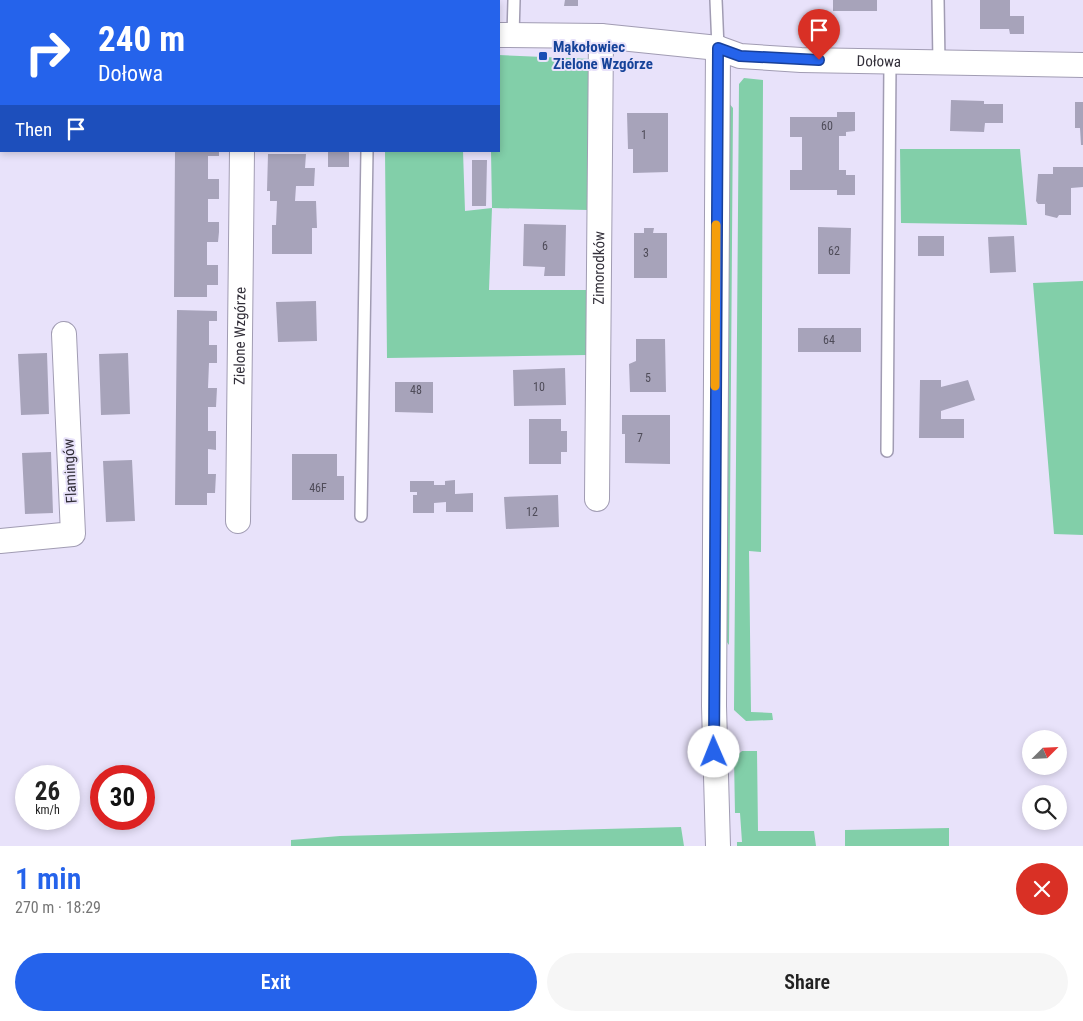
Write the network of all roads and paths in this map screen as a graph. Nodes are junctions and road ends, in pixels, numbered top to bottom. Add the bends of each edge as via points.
1 (514, 0) edge
2 (716, 0) edge
3 (938, 0) edge
4 (506, 35) edge
5 (601, 36) junction
6 (718, 48) junction
7 (890, 62) junction
8 (938, 63) junction
9 (1083, 66) edge
10 (242, 152) edge
11 (367, 152) edge
12 (64, 334) dead end
13 (887, 451) dead end
14 (597, 499) dead end
15 (361, 516) dead end
16 (238, 521) dead end
17 (0, 540) edge
18 (718, 846) edge

1 - 4 lane
2 - 6 lane
3 - 8 lane
4 - 5 street, Dołowa
5 - 6 street, Dołowa
5 - 14 street, Zimorodków
6 - 7 street, Dołowa via 740,56
6 - 18 street via 714,706
7 - 8 street, Dołowa
7 - 13 lane
8 - 9 street, Dołowa
10 - 16 street, Zielone Wzgórze
11 - 15 lane
12 - 17 street, Flamingów via 73,534

